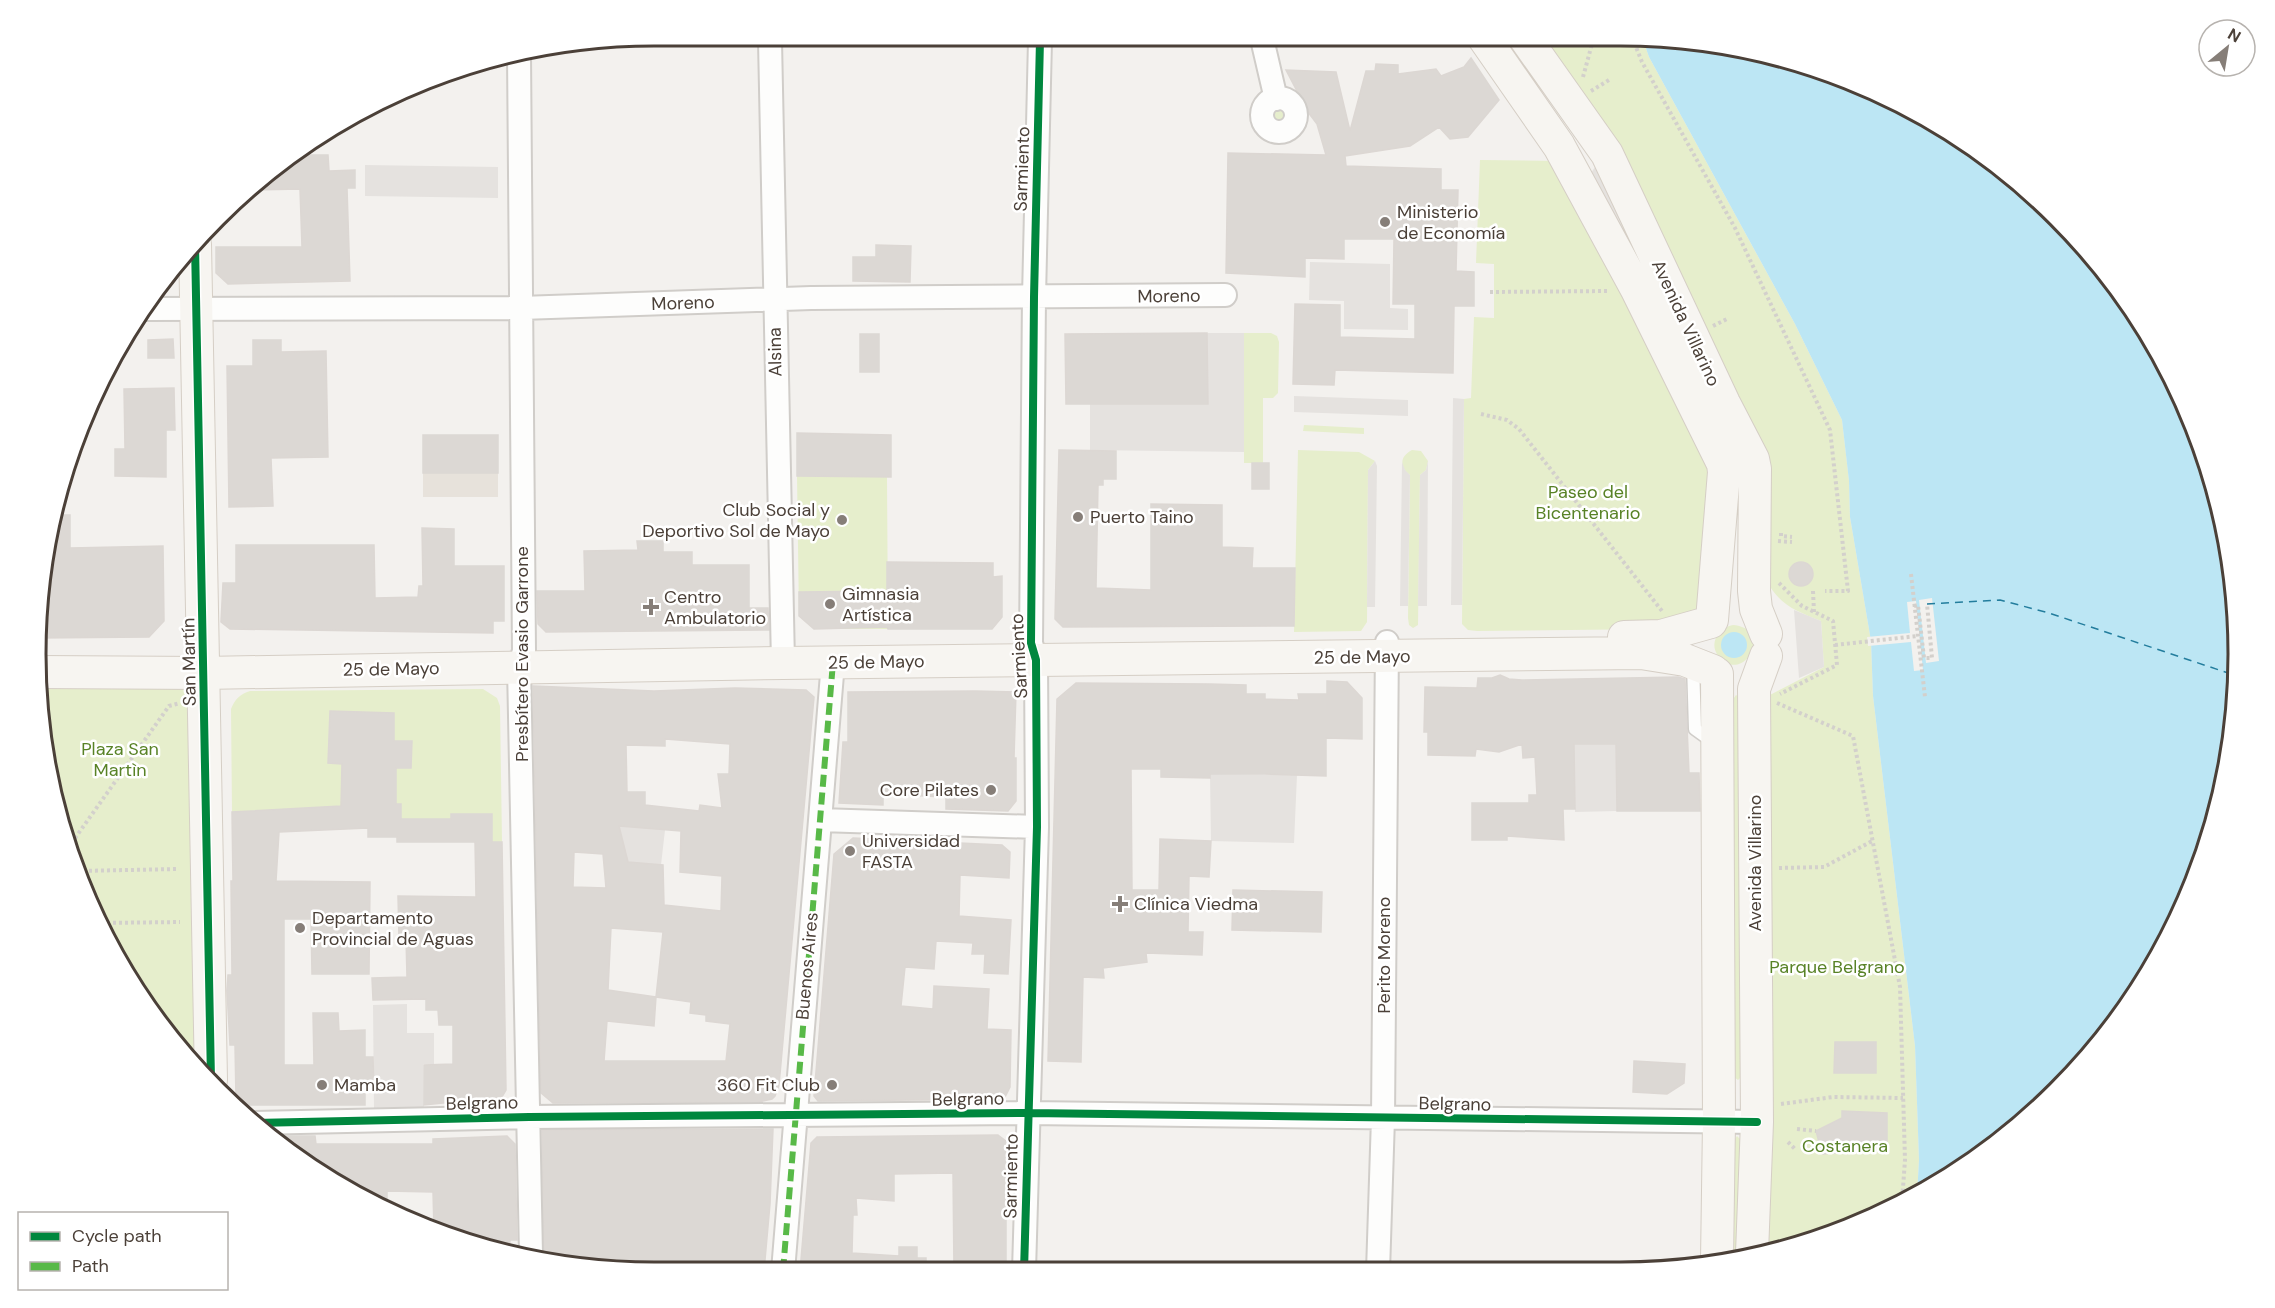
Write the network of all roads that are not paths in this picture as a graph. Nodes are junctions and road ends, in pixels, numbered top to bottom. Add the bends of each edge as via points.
1 (770, 46) edge
2 (1041, 46) edge
3 (1264, 46) edge
4 (1490, 46) edge
5 (1531, 46) edge
6 (519, 62) edge
7 (1276, 99) dead end
8 (195, 255) edge
9 (1225, 295) dead end
10 (1034, 297) junction
11 (774, 300) junction
12 (196, 308) junction
13 (521, 308) junction
14 (154, 309) edge
15 (1711, 621) junction
16 (1766, 645) junction
17 (1387, 649) junction
18 (1033, 652) junction
19 (782, 655) junction
20 (46, 656) edge
21 (521, 659) junction
22 (833, 662) junction
23 (204, 664) junction
24 (1708, 669) junction
25 (47, 672) edge
26 (820, 820) junction
27 (1037, 827) junction
28 (211, 1070) edge
29 (1028, 1113) junction
30 (1757, 1114) junction
31 (795, 1116) junction
32 (529, 1117) junction
33 (1383, 1118) junction
34 (1719, 1122) junction
35 (267, 1123) edge
36 (1752, 1247) edge
37 (531, 1249) edge
38 (1717, 1253) edge
39 (784, 1262) edge
40 (1024, 1262) edge
41 (1378, 1262) edge

1 - 11 street, Alsina
2 - 10 street, Sarmiento
3 - 7 street
4 - 15 main road, Avenida Villarino via 1559,146 1637,290 1723,464
5 - 16 main road, Avenida Villarino via 1608,154 1753,459 1754,591
6 - 13 street, Presbítero Evasio Garrone
8 - 12 main road, San Martín
9 - 10 street, Moreno
10 - 11 street, Moreno
10 - 18 street, Sarmiento
11 - 13 street, Moreno
11 - 19 street, Alsina
12 - 13 street, Moreno
12 - 14 street, Moreno
12 - 23 main road, San Martín
13 - 21 street, Presbítero Evasio Garrone
15 - 16 main road, 25 de Mayo via 1725,612 1745,613 1754,618
15 - 17 main road, 25 de Mayo via 1652,636
15 - 24 main road via 1700,639
16 - 24 main road, 25 de Mayo via 1761,666 1745,677 1736,679
16 - 30 main road, Avenida Villarino via 1754,688
17 - 18 main road, 25 de Mayo
17 - 24 main road, 25 de Mayo via 1641,653
17 - 33 street, Perito Moreno
18 - 19 main road, 25 de Mayo
18 - 22 main road, 25 de Mayo
18 - 27 street, Sarmiento
19 - 21 main road, 25 de Mayo
19 - 22 main road, 25 de Mayo
20 - 23 main road, 25 de Mayo
21 - 23 main road, 25 de Mayo
21 - 32 street, Presbítero Evasio Garrone
22 - 26 street, Buenos Aires
23 - 25 main road, 25 de Mayo
23 - 28 main road, San Martín
24 - 34 main road, Avenida Villarino via 1718,746
26 - 27 street
26 - 31 street, Buenos Aires
27 - 29 street, Sarmiento
29 - 31 street, Belgrano
29 - 33 street, Belgrano
29 - 40 street, Sarmiento
30 - 34 street, Belgrano
30 - 36 main road, Avenida Villarino
31 - 32 street, Belgrano
31 - 39 street, Buenos Aires
32 - 35 street, Belgrano
32 - 37 street, Presbítero Evasio Garrone
33 - 34 street, Belgrano
33 - 41 street, Perito Moreno
34 - 38 main road, Avenida Villarino

